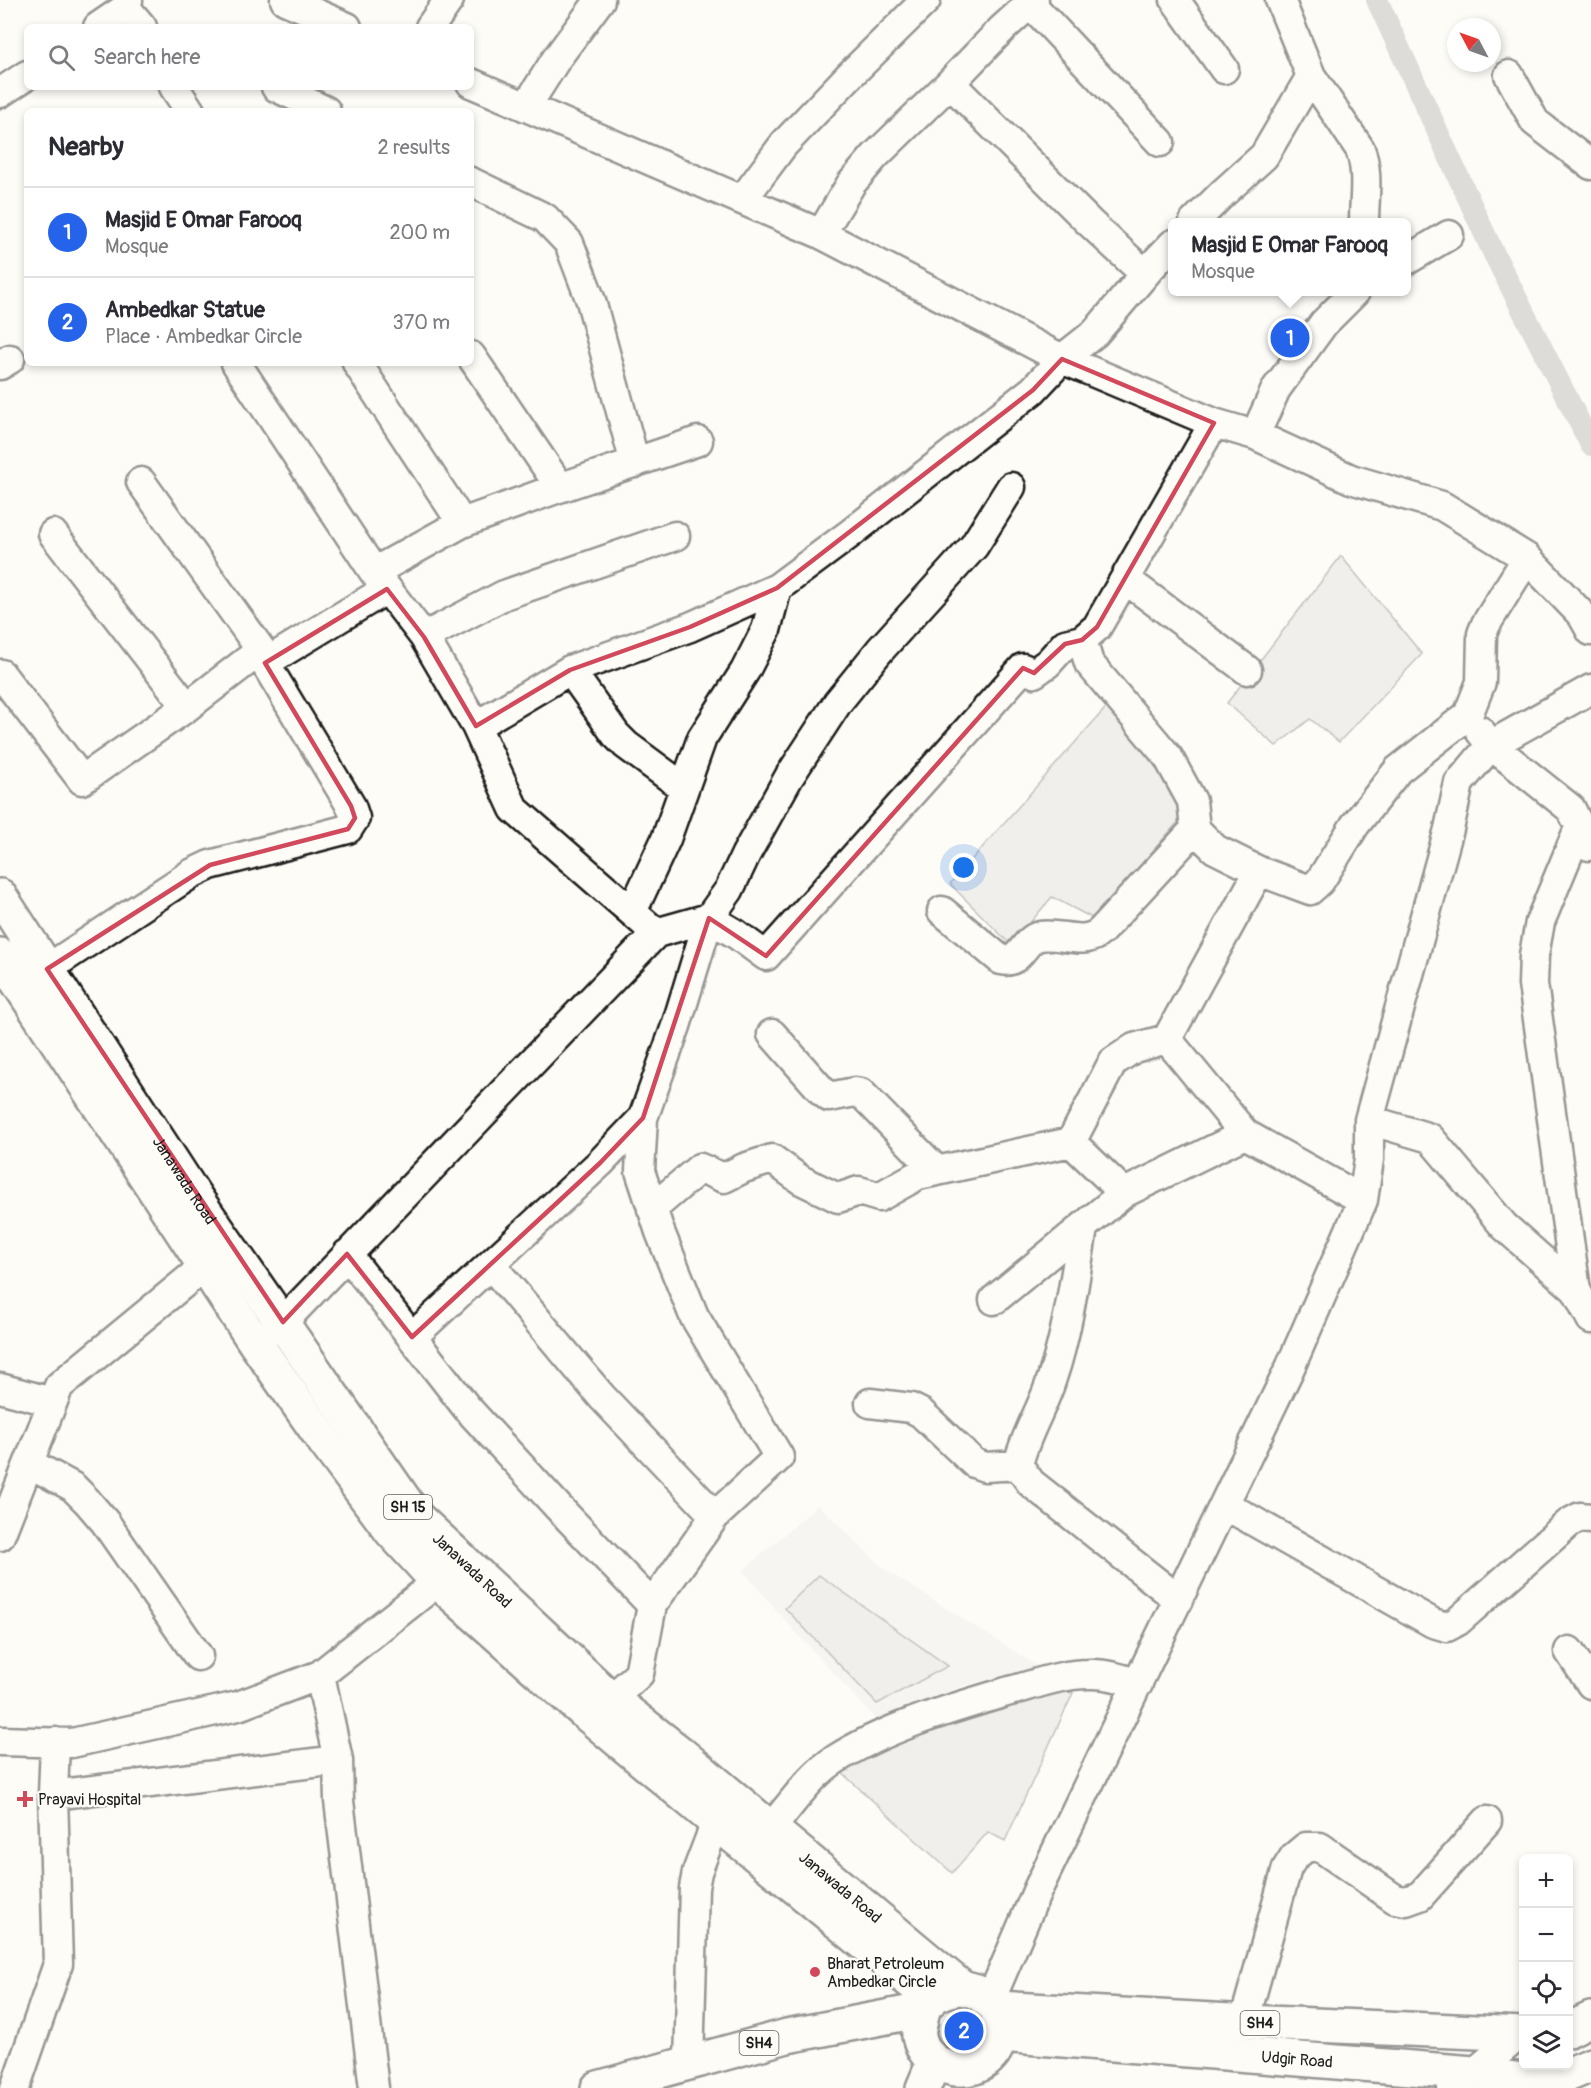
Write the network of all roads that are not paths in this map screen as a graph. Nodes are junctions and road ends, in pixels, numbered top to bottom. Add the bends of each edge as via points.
1 (285, 0) edge
2 (449, 0) edge
3 (600, 0) edge
4 (1175, 0) edge
5 (1280, 0) edge
6 (1032, 2) edge
7 (908, 5) edge
8 (336, 15) edge
9 (137, 17) edge
10 (110, 24) edge
11 (432, 24) edge
12 (1224, 69) dead end
13 (1509, 75) dead end
14 (1311, 76) junction
15 (24, 77) edge
16 (474, 84) edge
17 (950, 84) junction
18 (176, 90) edge
19 (282, 90) edge
20 (0, 93) edge
21 (526, 107) junction
22 (188, 108) edge
23 (320, 108) edge
24 (1160, 142) dead end
25 (1591, 165) edge
26 (474, 183) edge
27 (742, 199) junction
28 (1198, 218) edge
29 (1364, 218) edge
30 (821, 234) junction
31 (1449, 235) dead end
32 (1168, 249) edge
33 (1411, 258) edge
34 (1145, 274) junction
35 (1350, 296) edge
36 (1062, 359) junction
37 (474, 360) edge
38 (238, 366) edge
39 (359, 366) edge
40 (1214, 423) junction
41 (1255, 435) junction
42 (698, 441) dead end
43 (635, 463) junction
44 (141, 482) dead end
45 (560, 487) junction
46 (1011, 487) dead end
47 (462, 523) junction
48 (53, 534) dead end
49 (675, 536) dead end
50 (1527, 558) junction
51 (1125, 579) junction
52 (381, 580) junction
53 (777, 588) junction
54 (1591, 631) edge
55 (424, 637) junction
56 (1082, 640) junction
57 (263, 657) junction
58 (570, 670) junction
59 (1247, 670) dead end
60 (0, 674) edge
61 (1591, 689) edge
62 (187, 707) junction
63 (1468, 715) junction
64 (476, 726) junction
65 (1491, 745) junction
66 (684, 788) junction
67 (1195, 829) junction
68 (1585, 839) edge
69 (1259, 871) junction
70 (0, 896) edge
71 (942, 911) dead end
72 (632, 912) junction
73 (709, 918) junction
74 (656, 933) junction
75 (0, 955) edge
76 (47, 969) junction
77 (772, 1034) dead end
78 (1167, 1039) junction
79 (643, 1119) junction
80 (1369, 1120) junction
81 (1245, 1134) junction
82 (1071, 1142) junction
83 (937, 1171) junction
84 (1124, 1193) junction
85 (1363, 1200) junction
86 (652, 1209) junction
87 (1083, 1228) junction
88 (347, 1254) junction
89 (206, 1265) junction
90 (491, 1265) junction
91 (1576, 1290) junction
92 (994, 1300) dead end
93 (1591, 1319) edge
94 (283, 1322) junction
95 (412, 1337) junction
96 (254, 1341) junction
97 (3, 1385) edge
98 (52, 1402) junction
99 (870, 1403) dead end
100 (29, 1463) junction
101 (1018, 1465) junction
102 (1225, 1505) junction
103 (715, 1516) junction
104 (1591, 1518) edge
105 (0, 1536) edge
106 (451, 1572) junction
107 (1179, 1600) junction
108 (652, 1605) junction
109 (1569, 1651) dead end
110 (198, 1656) dead end
111 (320, 1675) junction
112 (1138, 1684) junction
113 (1591, 1684) edge
114 (611, 1699) junction
115 (0, 1741) edge
116 (55, 1742) junction
117 (338, 1760) junction
118 (53, 1795) junction
119 (1487, 1821) dead end
120 (716, 1822) junction
121 (771, 1828) junction
122 (960, 2011) junction
123 (1591, 2019) edge
124 (1244, 2022) junction
125 (1573, 2028) edge
126 (1519, 2034) edge
127 (1519, 2036) edge
128 (1591, 2065) edge
129 (682, 2075) edge
130 (928, 2075) edge
131 (964, 2079) edge
132 (1532, 2080) edge
133 (1463, 2081) edge
134 (15, 2088) edge
135 (374, 2088) edge
136 (598, 2088) edge

1 - 8 street
2 - 11 street
3 - 21 street
4 - 12 street
5 - 14 street
6 - 17 street
6 - 24 street
7 - 27 street via 849,76 784,144
9 - 10 street
13 - 25 street via 1535,122
14 - 28 street via 1264,156
14 - 29 street via 1365,162
15 - 20 street
16 - 21 street
17 - 30 street via 875,156 851,184
17 - 34 street
18 - 22 street
19 - 23 street
21 - 27 street
26 - 43 street via 545,218 569,243 591,301
27 - 30 street
30 - 36 street
31 - 33 street
32 - 34 street
34 - 36 street via 1095,333
35 - 41 street via 1324,323 1276,389
36 - 40 street
36 - 53 street via 1033,390
37 - 45 street
38 - 52 street
39 - 47 street
40 - 41 street
40 - 51 street
41 - 50 street via 1351,479 1442,506
42 - 43 street
43 - 45 street
44 - 57 street
45 - 47 street
46 - 73 street via 974,546 838,702 789,777 729,890
47 - 52 street
48 - 62 street
49 - 55 street via 504,595
50 - 54 street via 1582,615
50 - 63 street via 1482,634 1481,682
51 - 56 street via 1097,627
51 - 59 street
52 - 55 street
52 - 57 street
53 - 58 street via 690,627
53 - 66 street via 766,630 702,738
55 - 64 street
56 - 67 street via 1089,663 1168,757 1192,801
56 - 73 street via 1065,644 1034,673 1023,668 766,956
57 - 62 street
57 - 76 street via 356,818 348,829 210,865 191,874
58 - 64 street
58 - 66 street via 616,735
60 - 62 street via 82,780
61 - 65 street
63 - 65 street
63 - 69 street via 1398,770 1310,890
64 - 72 street via 514,809
65 - 68 street via 1571,809
65 - 80 street via 1459,783
66 - 72 street via 666,839
67 - 69 street via 1215,849
67 - 71 street via 1101,931 1088,938 1039,936 1016,958 1002,960
68 - 91 street via 1540,922 1533,984
69 - 78 street
70 - 76 main road, Janawada Road / SH 15
72 - 74 street
73 - 74 street
73 - 79 street
74 - 88 street
75 - 89 main road, Janawada Road / SH 15
76 - 94 main road, Janawada Road / SH 15 via 196,1198
77 - 83 street via 829,1097 861,1092
78 - 81 street
78 - 82 street via 1134,1048 1113,1062
79 - 86 street via 640,1171
79 - 90 street
80 - 85 street
80 - 91 street via 1430,1138 1504,1226
81 - 84 street
81 - 85 street
82 - 83 street
82 - 84 street
83 - 86 street via 918,1175 879,1197 859,1191 838,1198 801,1180 772,1159 724,1178 700,1168
84 - 87 street
85 - 102 street
86 - 103 street via 694,1316 779,1458
87 - 92 street
87 - 101 street via 1072,1297 1052,1378
88 - 94 street
88 - 95 street
89 - 96 main road, Janawada Road / SH 15
89 - 98 street via 58,1386
90 - 95 street
90 - 103 street via 602,1397
91 - 93 street
94 - 96 street
94 - 106 main road, Janawada Road / SH 15
95 - 108 street via 467,1408
96 - 106 main road, Janawada Road / SH 15 via 386,1523
97 - 98 street
98 - 100 street
99 - 101 street via 921,1413 974,1463 985,1467
100 - 105 street
100 - 110 street via 73,1487 87,1501
101 - 107 street via 1031,1483
102 - 104 street via 1433,1623 1447,1627 1569,1523 1580,1517
102 - 107 street
103 - 108 street
106 - 111 street
106 - 114 main road, Janawada Road / SH 15
106 - 120 main road, Janawada Road / SH 15 via 582,1710
107 - 112 street
108 - 114 street via 639,1674
109 - 113 street
111 - 116 street via 238,1706 72,1743
111 - 117 street
112 - 121 street via 1090,1674 1053,1679 949,1709 836,1759 819,1772
112 - 122 street via 1038,1889
114 - 121 main road, Janawada Road / SH 15
115 - 116 street
116 - 118 street
117 - 118 street
117 - 135 street via 339,1801
118 - 134 street via 58,1964
119 - 124 street via 1420,1896 1406,1901 1395,1899 1320,1848 1306,1846 1287,1868
120 - 122 main road, Janawada Road / SH 15
120 - 129 street via 694,1888
121 - 122 main road, Janawada Road / SH 15
122 - 124 main road, Udgir Road / SH4
122 - 129 main road, Udgir Road / SH4 via 814,2053
122 - 130 main road via 924,2050
122 - 131 main road via 995,2051
122 - 133 main road, Udgir Road / SH4
123 - 125 main road
124 - 126 main road, Udgir Road / SH4
127 - 133 street
128 - 132 main road, Udgir Road / SH4 via 1573,2073
129 - 136 main road, Udgir Road / SH4
130 - 131 main road via 950,2070
132 - 133 main road, Udgir Road / SH4

